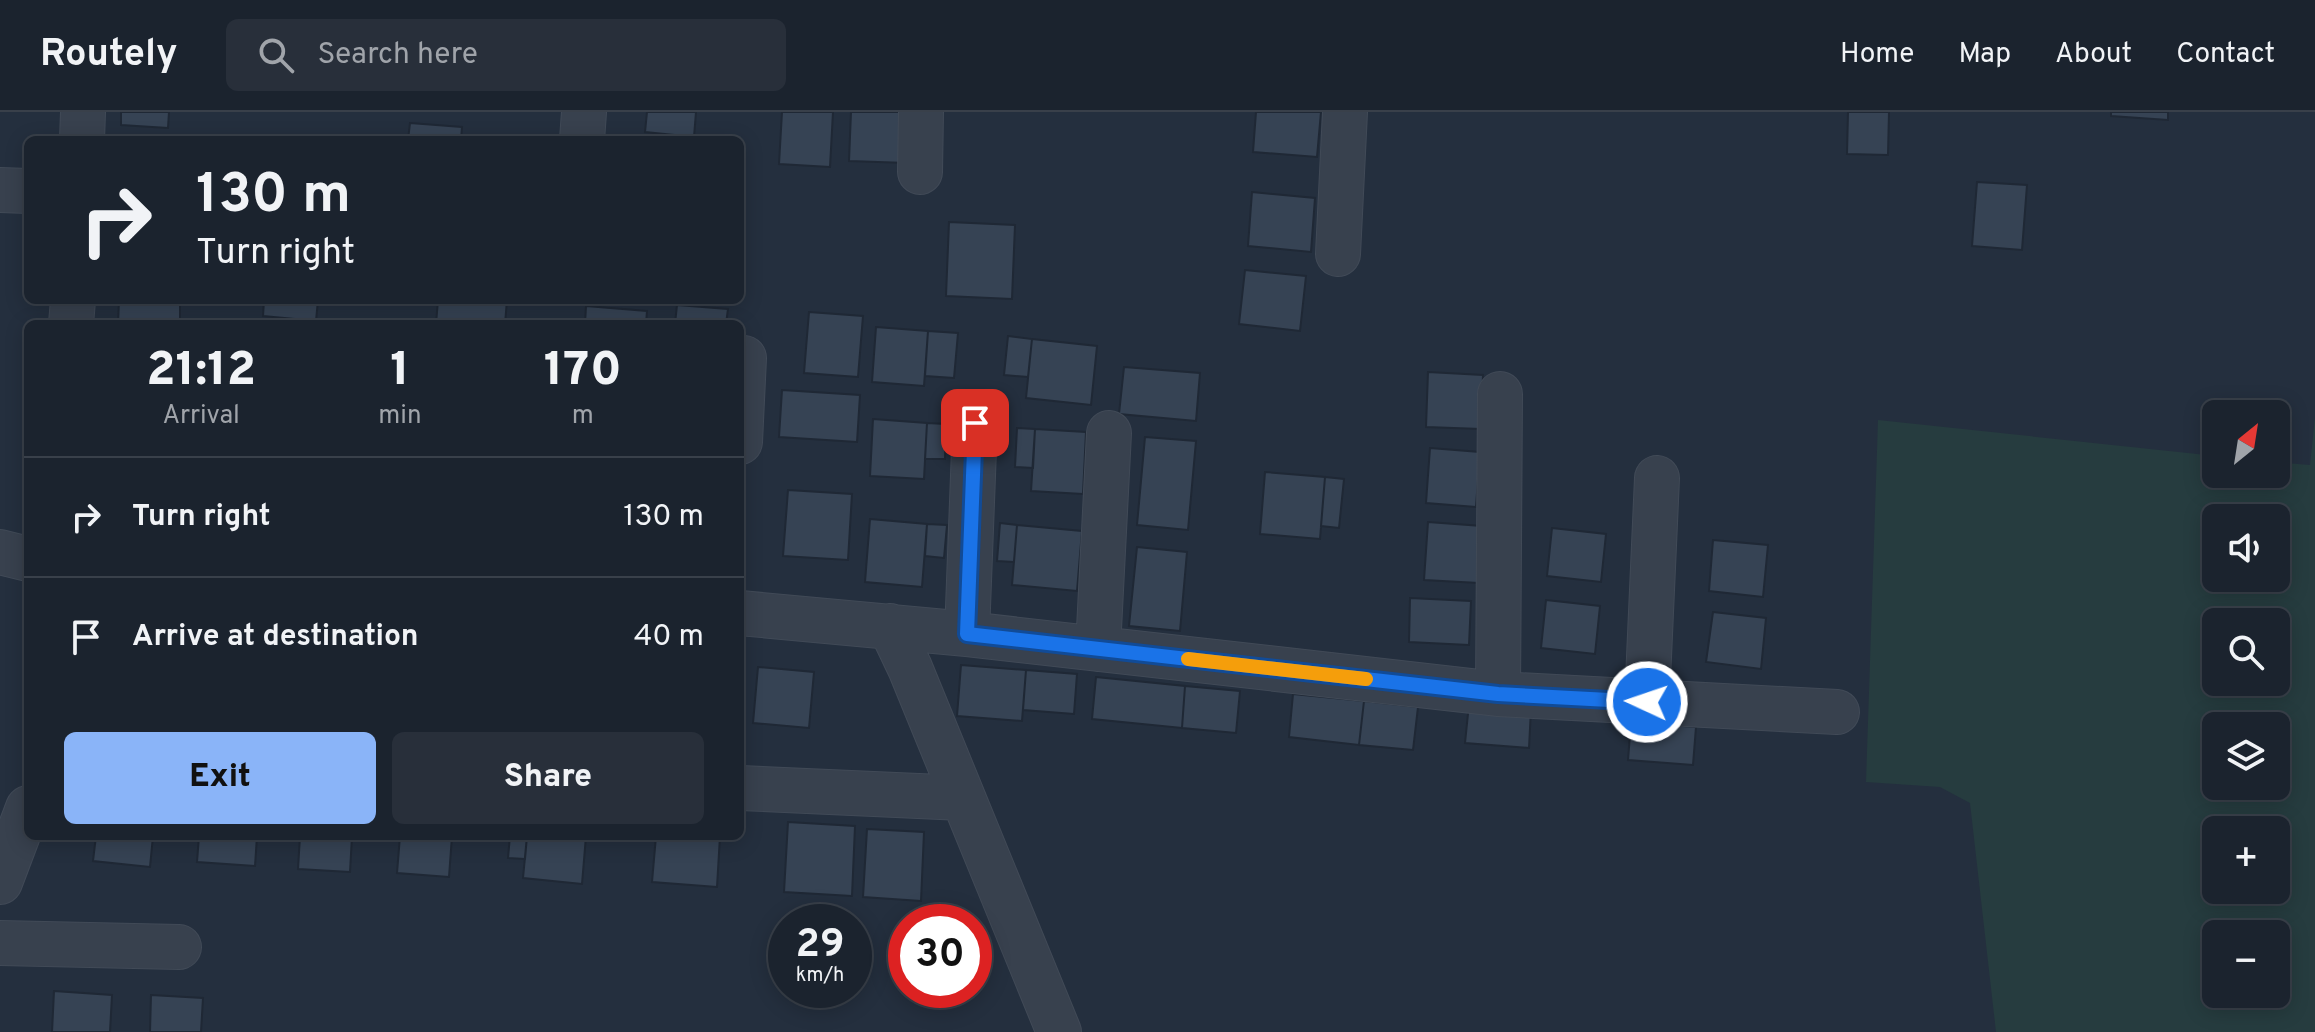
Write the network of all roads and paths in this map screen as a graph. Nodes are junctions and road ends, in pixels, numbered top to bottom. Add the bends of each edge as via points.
1 (83, 112) edge
2 (584, 112) edge
3 (921, 112) edge
4 (1345, 112) edge
5 (82, 136) edge
6 (582, 136) edge
7 (920, 172) dead end
8 (0, 190) edge
9 (24, 191) edge
10 (1338, 254) dead end
11 (1500, 394) dead end
12 (975, 423) dead end
13 (1109, 433) dead end
14 (1657, 478) dead end
15 (0, 552) edge
16 (24, 558) edge
17 (744, 613) edge
18 (890, 626) junction
19 (967, 634) junction
20 (1098, 649) junction
21 (1498, 694) junction
22 (1647, 702) junction
23 (1837, 712) dead end
24 (744, 788) edge
25 (963, 798) junction
26 (24, 819) edge
27 (0, 882) edge
28 (0, 943) edge
29 (179, 947) dead end
30 (1059, 1032) edge

1 - 5 street
2 - 6 street
3 - 7 street
4 - 10 street
8 - 9 street
11 - 21 street
12 - 19 street
13 - 20 street
14 - 22 street
15 - 16 street
17 - 18 street
18 - 19 street
18 - 25 street
19 - 20 street
20 - 21 street
21 - 22 street
22 - 23 street
24 - 25 street
25 - 30 street
26 - 27 street
28 - 29 street

